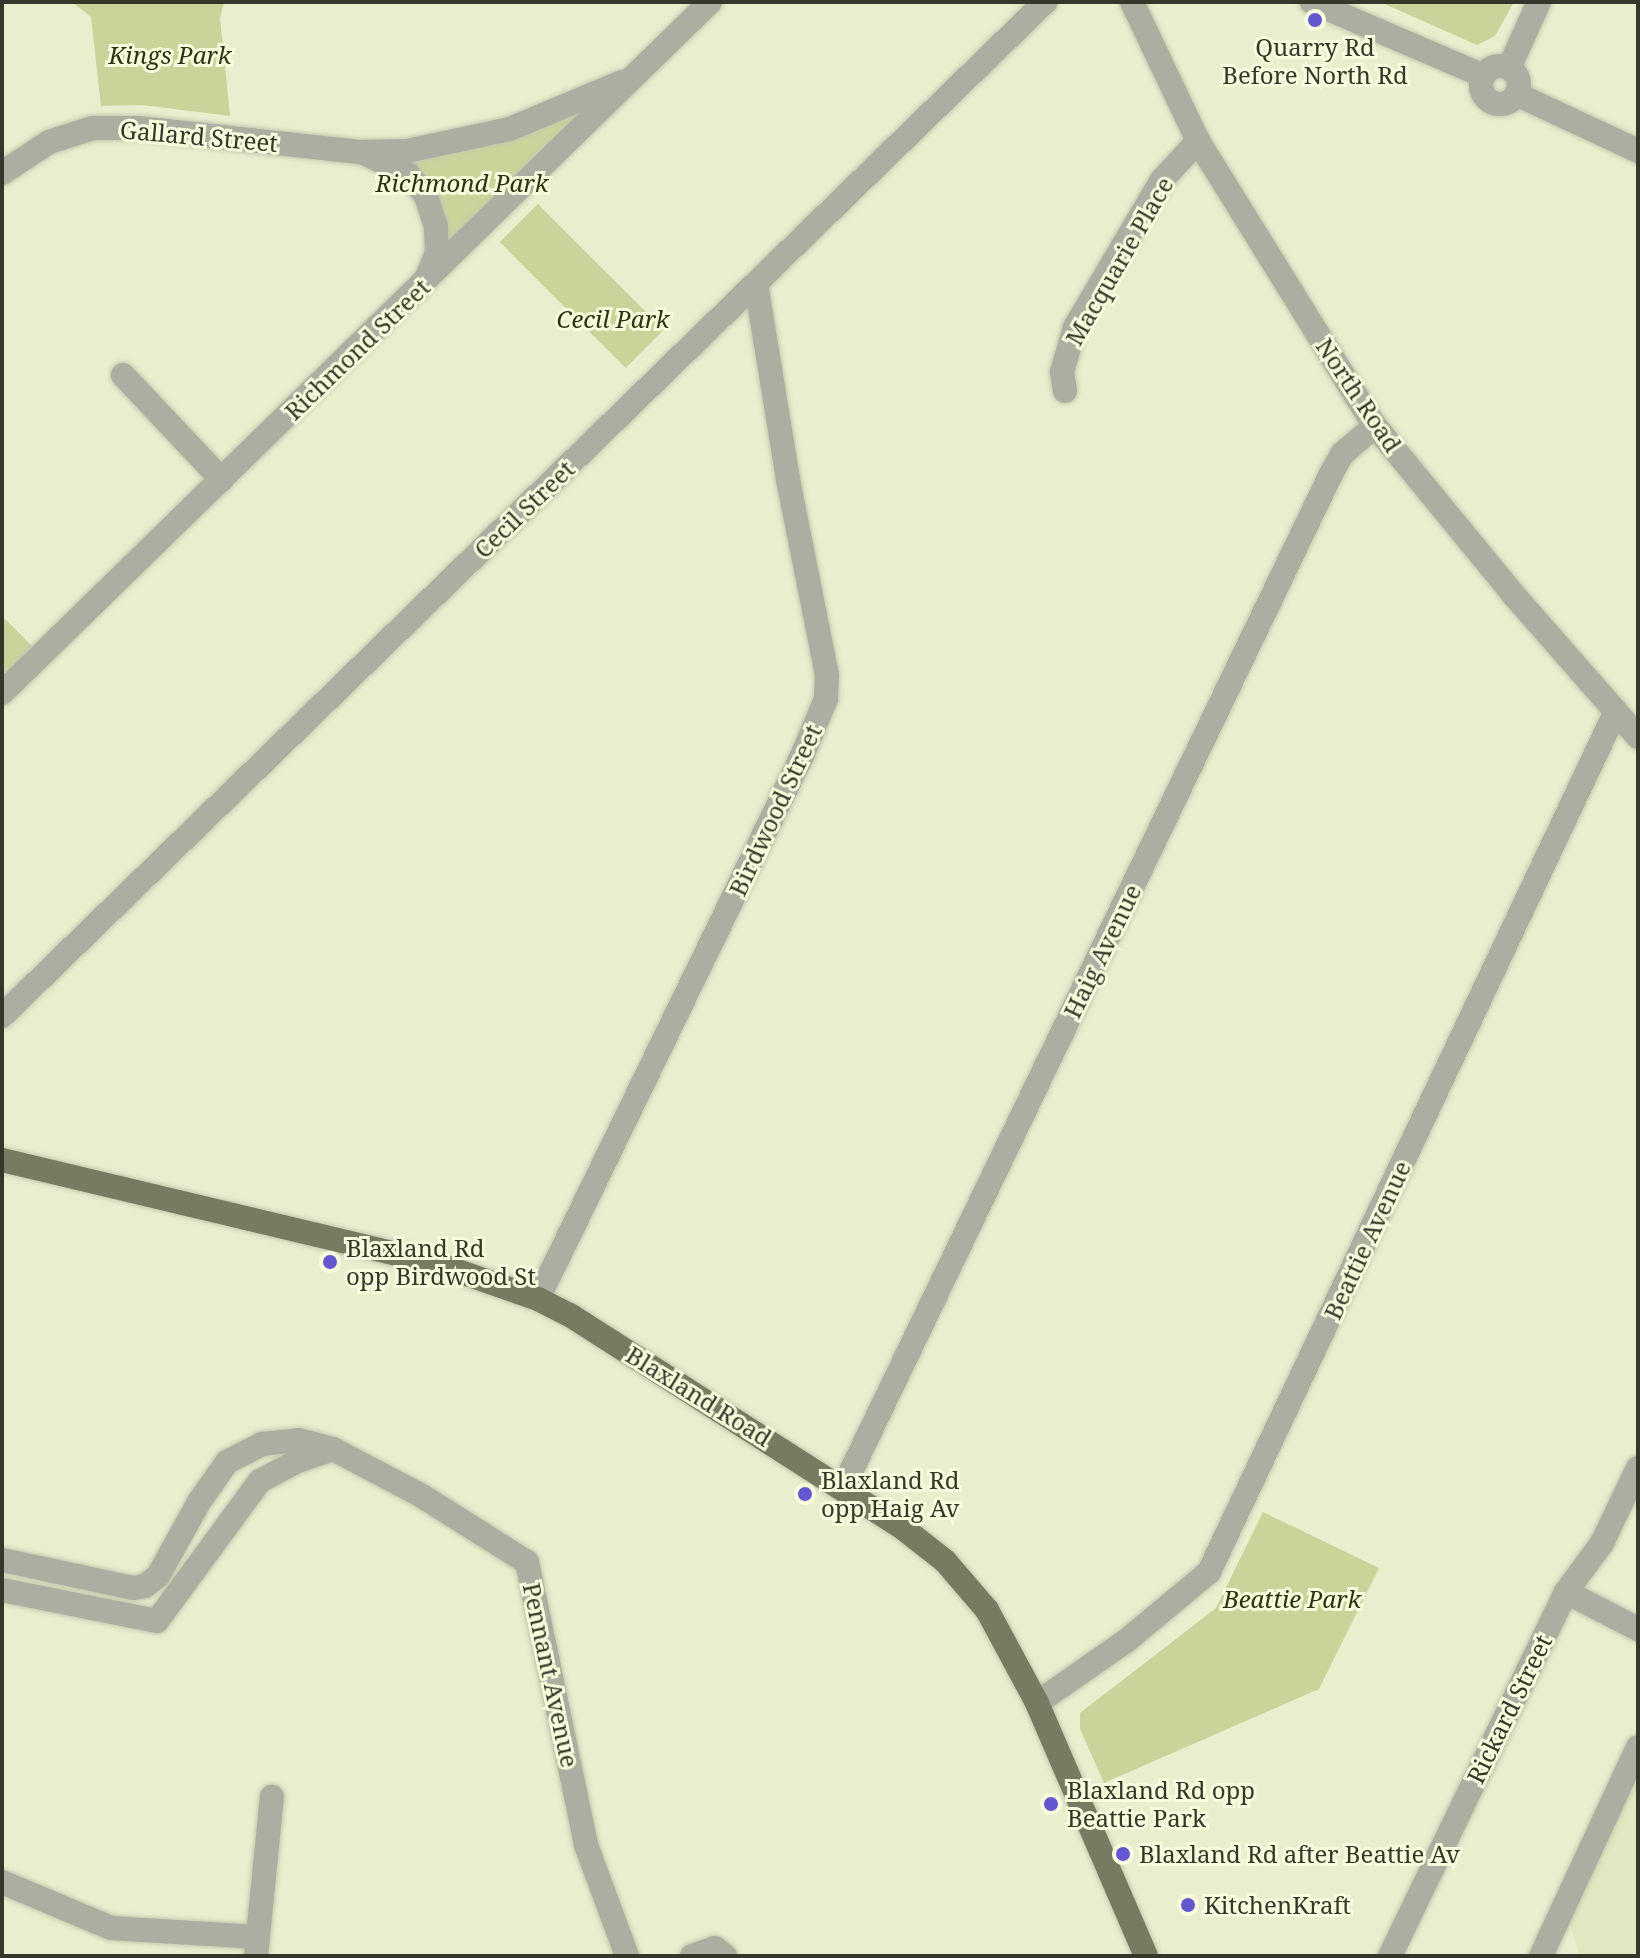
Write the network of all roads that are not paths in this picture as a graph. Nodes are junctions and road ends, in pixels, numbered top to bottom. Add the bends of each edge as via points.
1 (710, 2) edge
2 (1045, 2) edge
3 (1312, 2) edge
4 (1539, 2) edge
5 (1132, 6) edge
6 (1509, 68) junction
7 (638, 74) junction
8 (1484, 76) junction
9 (1516, 94) junction
10 (1198, 141) junction
11 (1638, 151) edge
12 (360, 152) junction
13 (4, 166) edge
14 (425, 284) junction
15 (756, 284) junction
16 (123, 375) dead end
17 (1065, 391) dead end
18 (1375, 426) junction
19 (222, 480) junction
20 (2, 693) edge
21 (1616, 711) junction
22 (1638, 737) edge
23 (2, 1016) edge
24 (2, 1160) edge
25 (538, 1299) junction
26 (333, 1449) junction
27 (1638, 1468) edge
28 (843, 1488) junction
29 (2, 1560) edge
30 (2, 1590) edge
31 (1566, 1592) junction
32 (1638, 1629) edge
33 (1037, 1703) junction
34 (1638, 1747) edge
35 (272, 1797) dead end
36 (2, 1882) edge
37 (257, 1946) edge
38 (627, 1956) edge
39 (692, 1956) edge
40 (725, 1956) edge
41 (1146, 1956) edge
42 (1390, 1956) edge
43 (1541, 1956) edge

1 - 7 street, Richmond Street
2 - 15 street, Cecil Street
3 - 8 street
4 - 6 street
5 - 10 street, North Road
6 - 8 street via 1492,68
6 - 9 street via 1519,80
7 - 12 street, Gallard Street via 510,129 407,151
7 - 14 street, Richmond Street
8 - 9 street via 1482,91 1489,100 1504,103
9 - 11 street
10 - 17 street, Macquarie Place via 1162,180 1075,327 1062,372
10 - 18 street, North Road
12 - 13 street, Gallard Street via 139,128 93,128 49,142
12 - 14 street, Gallard Street via 409,175 426,196 436,226 437,253
14 - 19 street, Richmond Street
15 - 23 street, Cecil Street
15 - 25 street, Birdwood Street via 827,675 826,699
16 - 19 street
18 - 21 street, North Road
18 - 28 street, Haig Avenue via 1342,454 1331,474
19 - 20 street, Richmond Street
21 - 22 street, North Road
21 - 33 street, Beattie Avenue via 1209,1572 1126,1641
24 - 25 main road, Blaxland Road via 435,1263
25 - 28 main road, Blaxland Road
26 - 29 street, Pennant Avenue via 299,1440 262,1444 227,1462 158,1576 145,1586 133,1588
26 - 30 street via 260,1481 157,1621
26 - 38 street, Pennant Avenue via 422,1496 527,1562 586,1845
27 - 31 street, Rickard Street via 1602,1543
28 - 33 main road, Blaxland Road via 924,1543 966,1583 987,1610
31 - 32 street
31 - 42 street, Rickard Street
33 - 41 main road, Blaxland Road
34 - 43 street
35 - 37 street
36 - 37 street via 111,1928
39 - 40 street via 715,1948

